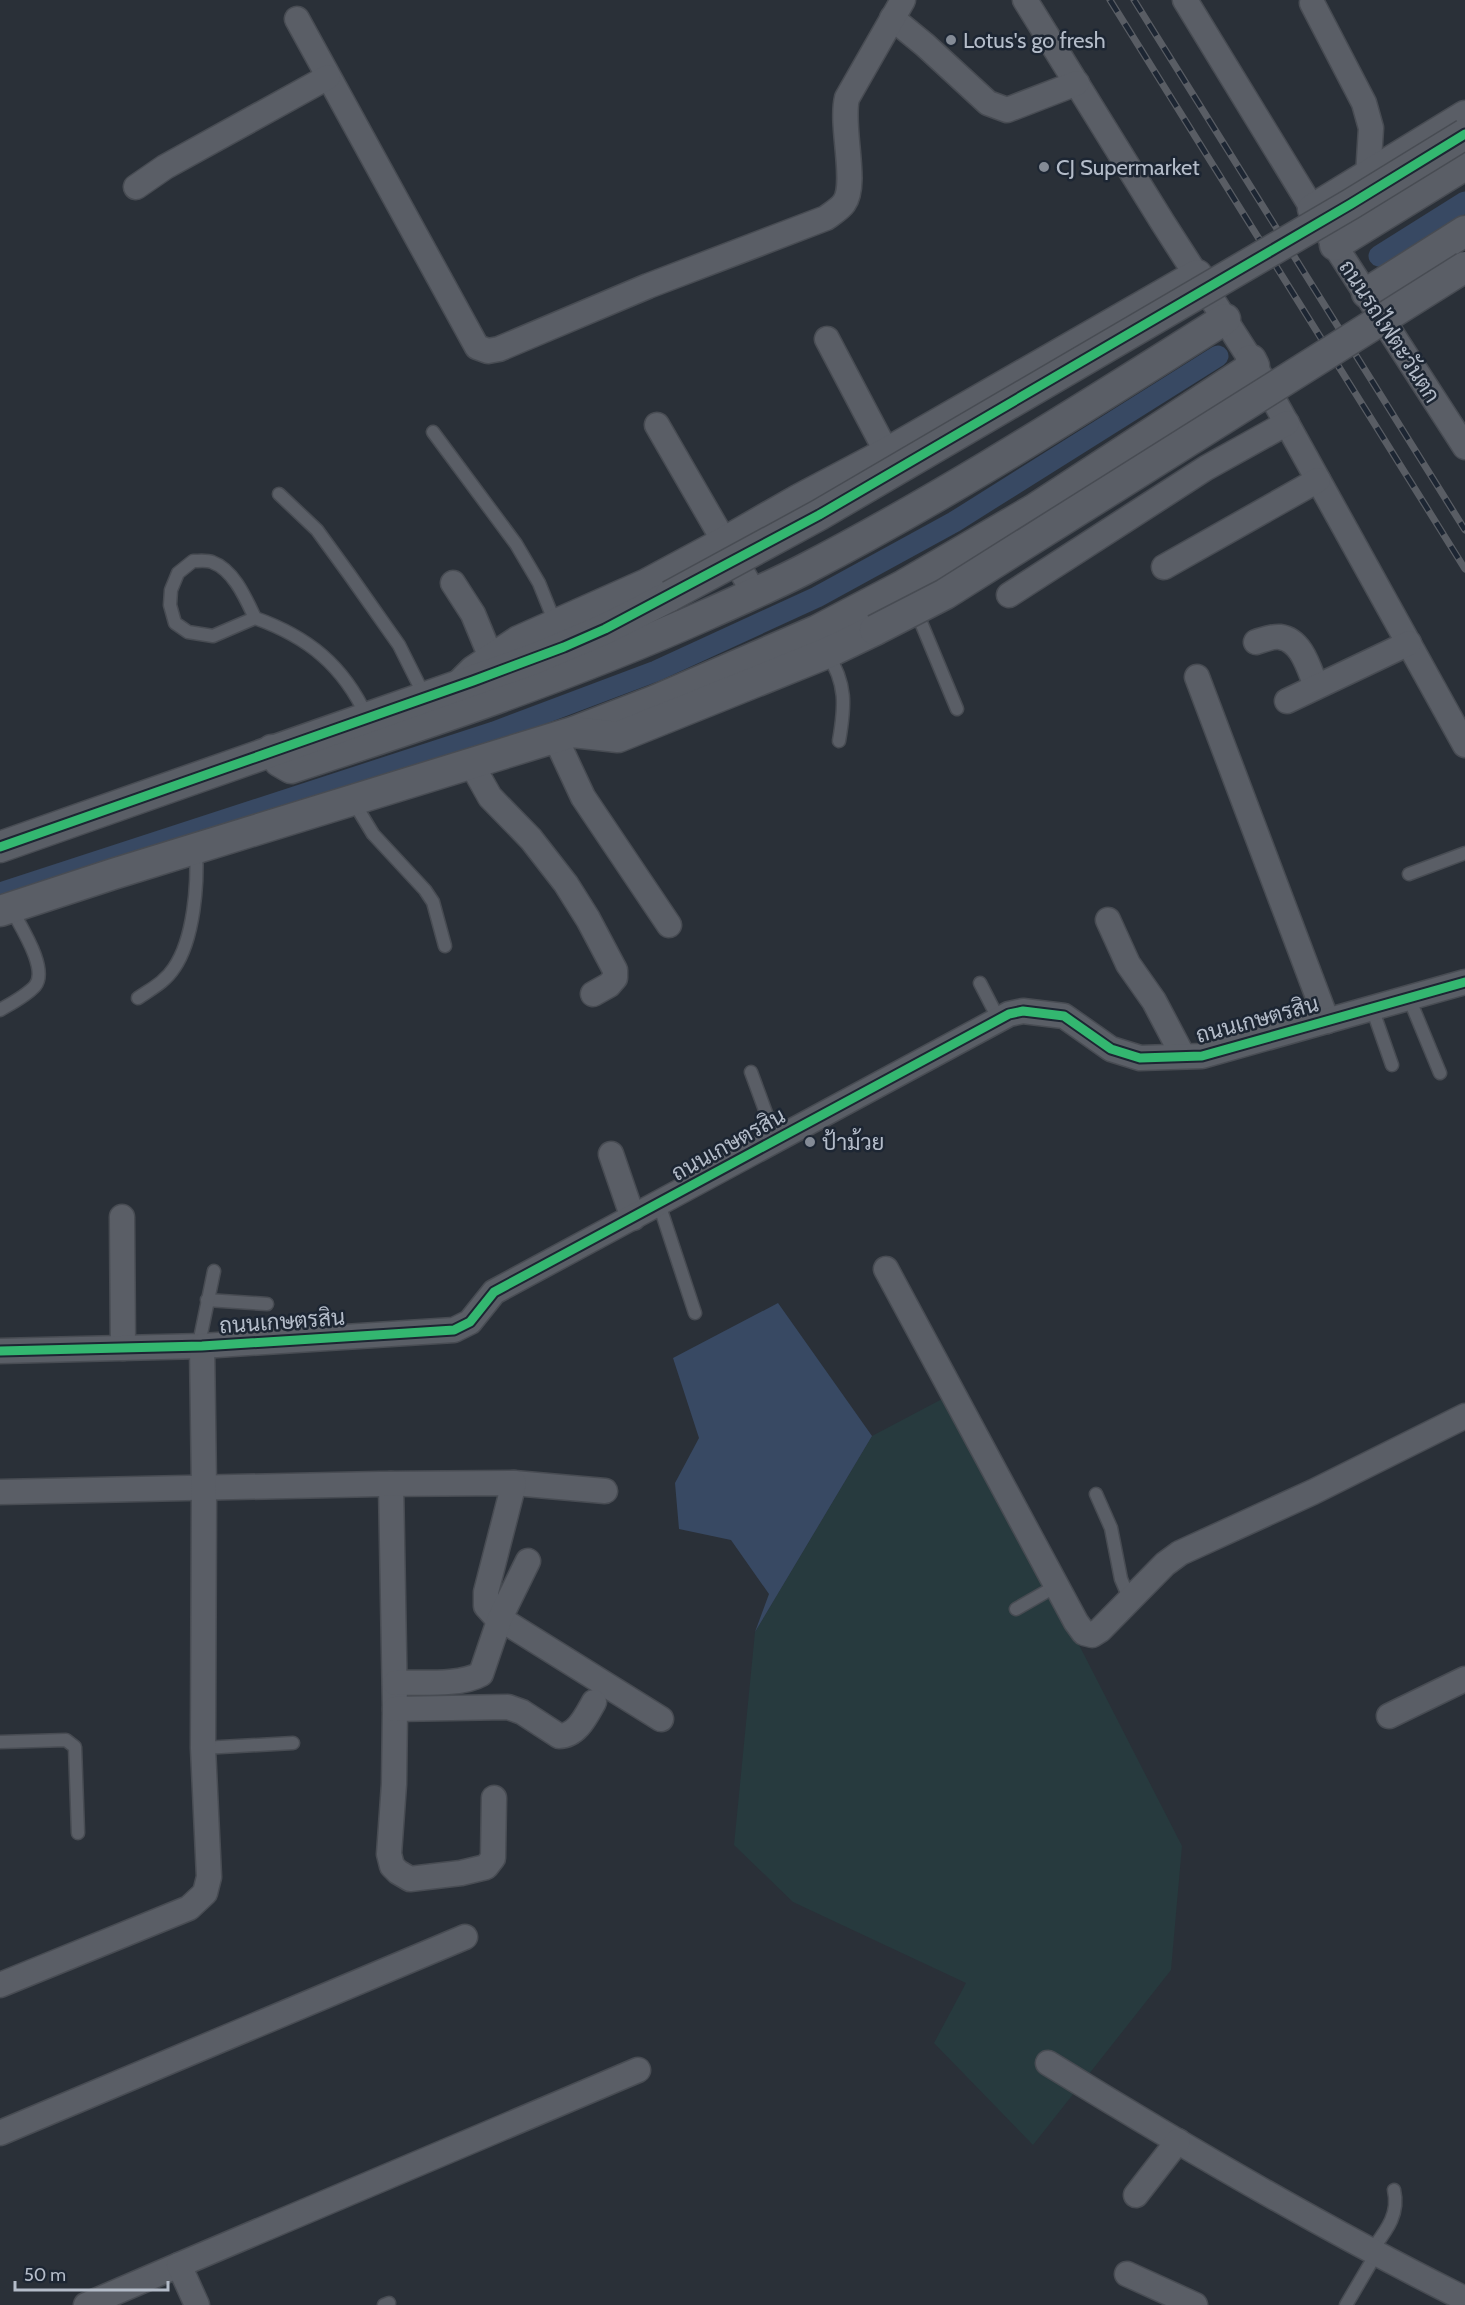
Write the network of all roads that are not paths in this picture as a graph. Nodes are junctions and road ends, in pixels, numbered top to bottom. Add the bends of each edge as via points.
1 (1025, 0) edge
2 (1185, 0) edge
3 (1312, 3) dead end
4 (898, 9) edge
5 (297, 19) dead end
6 (328, 77) junction
7 (1077, 83) junction
8 (1465, 116) edge
9 (1465, 134) edge
10 (1465, 165) edge
11 (1362, 179) junction
12 (136, 187) dead end
13 (1312, 209) junction
14 (1380, 218) junction
15 (1465, 231) edge
16 (1335, 245) junction
17 (1434, 250) junction
18 (1465, 267) edge
19 (1197, 275) junction
20 (1367, 293) junction
21 (1225, 319) junction
22 (1391, 331) junction
23 (827, 339) dead end
24 (1252, 363) junction
25 (1287, 423) junction
26 (657, 425) dead end
27 (433, 432) dead end
28 (1463, 440) edge
29 (887, 453) junction
30 (1318, 480) junction
31 (279, 494) dead end
32 (724, 542) junction
33 (1164, 567) dead end
34 (453, 583) dead end
35 (754, 593) junction
36 (1009, 595) dead end
37 (910, 597) junction
38 (255, 618) junction
39 (560, 636) junction
40 (1256, 642) dead end
41 (1409, 643) junction
42 (827, 653) junction
43 (495, 666) junction
44 (1197, 677) dead end
45 (1316, 687) junction
46 (426, 698) junction
47 (1287, 701) dead end
48 (957, 709) dead end
49 (367, 718) junction
50 (565, 736) junction
51 (839, 741) dead end
52 (1465, 745) edge
53 (272, 750) junction
54 (472, 765) junction
55 (353, 801) junction
56 (0, 847) edge
57 (196, 849) junction
58 (1465, 853) edge
59 (1409, 874) dead end
60 (5, 909) edge
61 (1108, 920) dead end
62 (669, 925) dead end
63 (445, 946) dead end
64 (1465, 982) edge
65 (980, 984) dead end
66 (593, 994) dead end
67 (138, 998) dead end
68 (1409, 998) junction
69 (1372, 1008) junction
70 (0, 1010) edge
71 (998, 1018) junction
72 (1327, 1021) junction
73 (1183, 1056) junction
74 (1392, 1065) dead end
75 (751, 1072) dead end
76 (1440, 1073) dead end
77 (776, 1140) junction
78 (611, 1154) dead end
79 (659, 1204) junction
80 (122, 1217) dead end
81 (633, 1218) junction
82 (886, 1269) dead end
83 (214, 1271) dead end
84 (207, 1300) junction
85 (267, 1304) dead end
86 (695, 1313) dead end
87 (202, 1346) junction
88 (123, 1348) junction
89 (0, 1351) edge
90 (1465, 1416) edge
91 (514, 1483) junction
92 (391, 1484) junction
93 (204, 1487) junction
94 (604, 1491) dead end
95 (0, 1492) edge
96 (1096, 1494) dead end
97 (528, 1561) dead end
98 (1056, 1586) junction
99 (1130, 1600) junction
100 (1016, 1609) dead end
101 (500, 1618) junction
102 (1465, 1679) edge
103 (395, 1683) junction
104 (594, 1702) dead end
105 (396, 1709) junction
106 (1389, 1716) dead end
107 (662, 1719) dead end
108 (0, 1742) edge
109 (293, 1743) dead end
110 (203, 1748) junction
111 (494, 1798) dead end
112 (78, 1833) dead end
113 (465, 1938) dead end
114 (0, 1985) edge
115 (1048, 2063) dead end
116 (638, 2070) dead end
117 (0, 2133) edge
118 (1178, 2141) junction
119 (1394, 2190) dead end
120 (1136, 2195) dead end
121 (1374, 2252) junction
122 (179, 2265) junction
123 (1127, 2274) dead end
124 (1465, 2299) edge
125 (86, 2305) edge
126 (197, 2305) edge
127 (1195, 2305) edge
128 (1346, 2305) edge

1 - 7 street
2 - 13 street, ถนนรถไฟตะวันตก
3 - 11 street via 1364,103 1371,128
4 - 6 street via 847,98 844,110 850,183 845,203 826,218 488,351 477,347
4 - 7 street via 925,45 988,103 1007,110
5 - 6 street
6 - 12 street
7 - 19 street
8 - 11 street
9 - 39 street, bridge via 830,509 670,596
10 - 14 street
11 - 13 street
11 - 14 street
13 - 16 street, ถนนรถไฟตะวันตก
14 - 16 street
15 - 17 street
16 - 20 street, ถนนรถไฟตะวันตก
17 - 20 street
17 - 22 street
18 - 37 street, bridge via 945,594
19 - 21 street
19 - 29 street
20 - 22 street, ถนนรถไฟตะวันตก
21 - 24 street
21 - 35 street via 939,497 801,572
22 - 28 street, ถนนรถไฟตะวันตก
23 - 29 street
24 - 25 street
24 - 37 street
25 - 30 street
25 - 36 street via 1206,468
26 - 32 street
27 - 39 lane via 516,544 539,583
29 - 32 street
30 - 33 street
30 - 41 street
31 - 46 lane via 316,530 349,574 399,645
32 - 35 street
32 - 39 street
34 - 43 street via 473,614
35 - 53 street via 643,643 402,732 291,768
37 - 42 street, bridge via 875,630
37 - 48 lane
37 - 50 street via 816,631
38 - 38 lane via 229,574 212,562 193,561 178,573 170,605 175,623 188,633 213,636
38 - 49 lane via 310,644 339,670
39 - 43 street
40 - 45 street via 1278,637 1289,640 1303,654
41 - 45 street
41 - 52 street
42 - 50 street via 618,738
42 - 51 lane via 843,689
43 - 46 street
44 - 72 street
45 - 47 street
46 - 49 street
49 - 53 street
50 - 54 street
50 - 62 street via 583,797
53 - 56 street
54 - 55 street
54 - 66 street via 490,796 566,884 615,970 609,985
55 - 57 street
55 - 63 lane via 373,834 426,890
57 - 60 street
57 - 67 lane via 194,900 185,947 162,982
58 - 59 lane
60 - 70 lane via 40,970 36,984
61 - 73 street via 1128,964 1154,1001
64 - 68 street, ถนนเกษตรสิน
65 - 71 lane
68 - 69 street, ถนนเกษตรสิน
68 - 76 lane
69 - 72 street, ถนนเกษตรสิน
69 - 74 lane
71 - 73 street, ถนนเกษตรสิน via 1023,1011 1053,1014 1064,1017 1111,1049 1140,1058
71 - 77 street, ถนนเกษตรสิน
72 - 73 street, ถนนเกษตรสิน via 1202,1056
75 - 77 lane
77 - 79 street, ถนนเกษตรสิน
78 - 81 street
79 - 81 street, ถนนเกษตรสิน
79 - 86 lane
80 - 88 street
81 - 87 street, ถนนเกษตรสิน via 494,1292 470,1322 454,1330
82 - 98 street
83 - 84 lane
84 - 85 lane
84 - 87 lane
87 - 88 street, ถนนเกษตรสิน
87 - 93 street
88 - 89 street, ถนนเกษตรสิน
90 - 99 street via 1180,1553
91 - 92 street
91 - 94 street
91 - 101 street via 486,1592 486,1606
92 - 93 street
92 - 103 street
93 - 95 street
93 - 110 street
96 - 99 lane via 1111,1528 1121,1579
97 - 101 street
98 - 99 street via 1076,1622 1092,1635
98 - 100 lane
101 - 103 street via 481,1674 446,1682
101 - 107 street
102 - 106 street
103 - 105 street
104 - 105 street via 572,1733 563,1736 508,1707
105 - 111 street via 389,1860 398,1872 410,1879 423,1878 480,1870 491,1864
108 - 112 lane via 66,1740 75,1747
109 - 110 lane
110 - 114 street via 209,1877 205,1893 189,1908
113 - 117 street
115 - 118 street
116 - 122 street
118 - 120 street
118 - 121 street
119 - 121 lane via 1394,2216
121 - 124 street
121 - 128 lane
122 - 125 street
122 - 126 street
123 - 127 street

